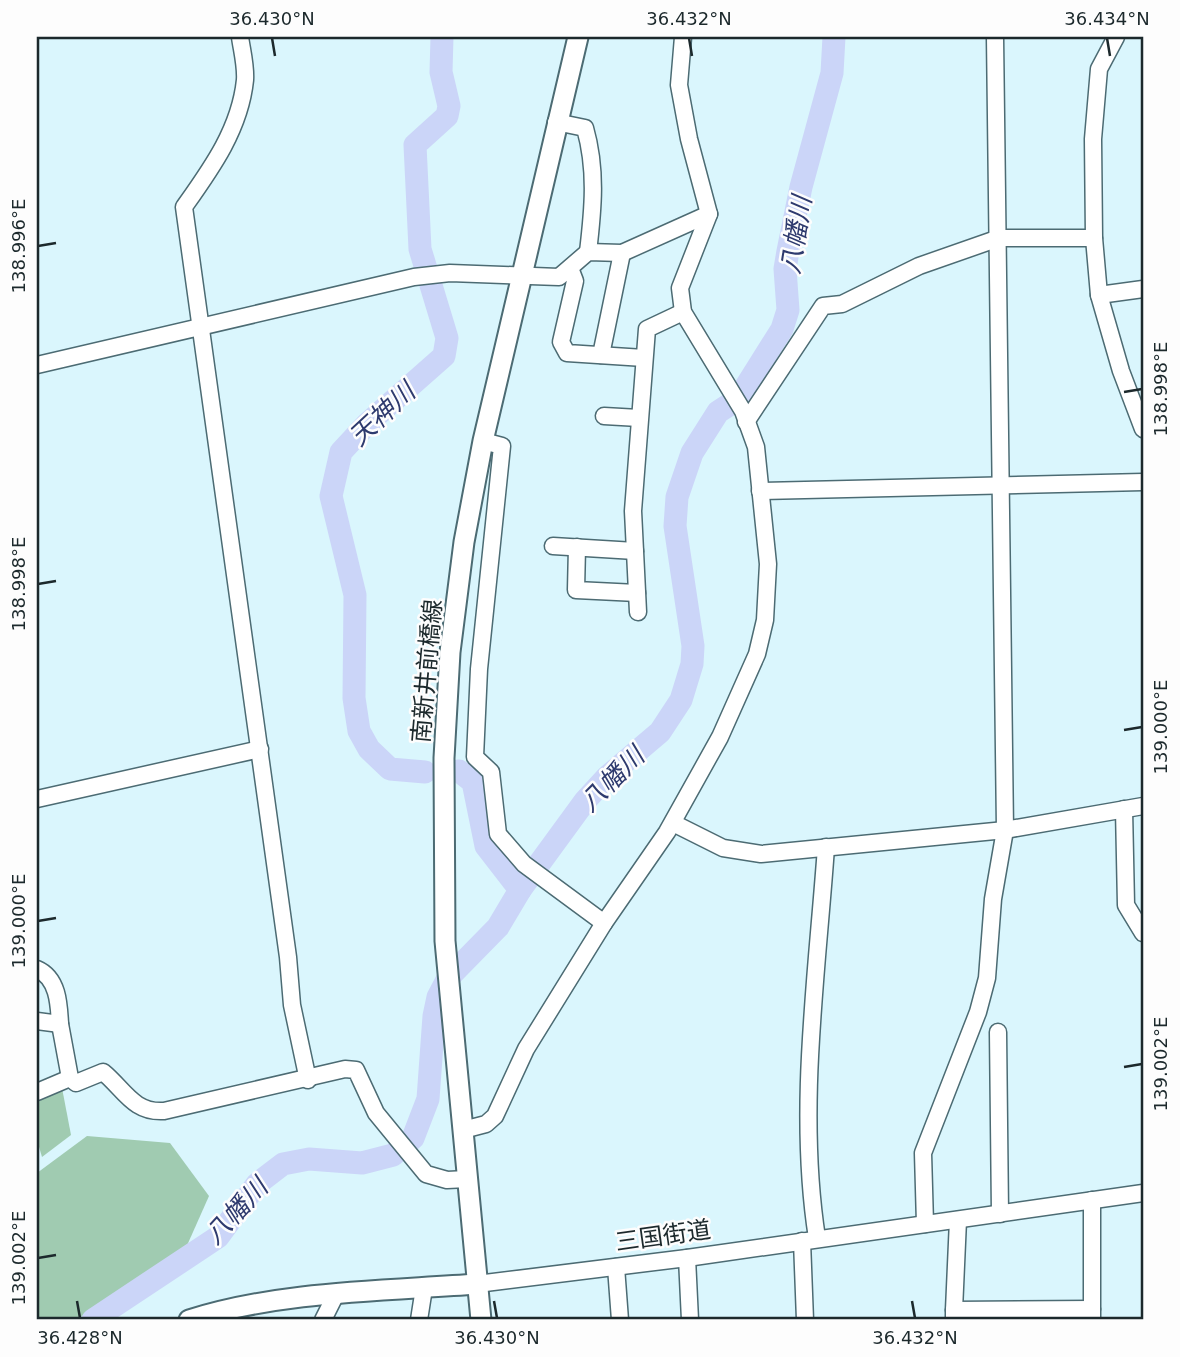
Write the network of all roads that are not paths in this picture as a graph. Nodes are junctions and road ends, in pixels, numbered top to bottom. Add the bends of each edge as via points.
1 (240, 37) edge
2 (578, 37) edge
3 (683, 37) edge
4 (995, 37) edge
5 (1116, 37) edge
6 (556, 122) junction
7 (709, 214) junction
8 (1094, 237) junction
9 (999, 238) junction
10 (588, 252) junction
11 (622, 253) junction
12 (570, 268) junction
13 (520, 277) junction
14 (1143, 289) edge
15 (1099, 295) junction
16 (683, 312) junction
17 (201, 327) junction
18 (601, 355) junction
19 (644, 358) junction
20 (37, 365) edge
21 (604, 416) dead end
22 (745, 416) junction
23 (639, 418) junction
24 (1143, 429) edge
25 (483, 441) junction
26 (1143, 482) edge
27 (1002, 486) junction
28 (760, 491) junction
29 (553, 545) dead end
30 (577, 547) junction
31 (635, 551) junction
32 (637, 593) junction
33 (638, 612) dead end
34 (449, 665) junction
35 (478, 669) junction
36 (260, 749) junction
37 (475, 750) junction
38 (444, 751) junction
39 (37, 799) edge
40 (1143, 806) edge
41 (1124, 809) junction
42 (673, 823) junction
43 (1005, 830) junction
44 (826, 847) junction
45 (604, 923) junction
46 (1143, 933) edge
47 (37, 969) edge
48 (37, 1021) edge
49 (60, 1024) junction
50 (998, 1032) dead end
51 (70, 1079) junction
52 (308, 1080) junction
53 (37, 1093) edge
54 (463, 1130) junction
55 (467, 1179) junction
56 (1143, 1193) edge
57 (1092, 1200) junction
58 (1000, 1214) junction
59 (958, 1220) junction
60 (925, 1224) junction
61 (809, 1239) junction
62 (687, 1258) junction
63 (616, 1267) junction
64 (477, 1284) junction
65 (424, 1288) junction
66 (335, 1296) junction
67 (1092, 1314) edge
68 (954, 1315) edge
69 (188, 1320) edge
70 (323, 1320) edge
71 (419, 1320) edge
72 (481, 1320) edge
73 (620, 1320) edge
74 (690, 1320) edge
75 (805, 1320) edge

1 - 17 street via 245,80 237,113 219,159 184,207
2 - 6 main road, 南新井前橋線
3 - 7 street via 679,85
4 - 9 street
5 - 8 street via 1099,69 1093,139
6 - 10 street via 585,128 589,142 595,192
6 - 13 main road, 南新井前橋線
7 - 11 street
7 - 16 street via 680,288
8 - 9 street
8 - 15 street
9 - 22 street via 919,266 842,304 823,306
9 - 27 street
10 - 11 street
10 - 12 street
11 - 18 street
12 - 13 street via 559,277
12 - 18 street via 575,281 561,342 567,353
13 - 17 street via 450,273 414,277
13 - 25 main road, 南新井前橋線
14 - 15 street
15 - 24 street
16 - 19 street via 647,329
16 - 22 street
17 - 20 street
17 - 36 street
18 - 19 street
19 - 23 street
21 - 23 street
22 - 28 street via 756,447
23 - 31 street
25 - 34 main road, 南新井前橋線 via 464,542
25 - 35 street via 502,446
26 - 27 street
27 - 28 street
27 - 43 street
28 - 42 street via 768,592 757,654 725,727
29 - 30 street
30 - 31 street
30 - 32 street via 576,590
31 - 32 street
32 - 33 street
34 - 35 street
34 - 38 main road, 南新井前橋線
35 - 37 street
36 - 39 street
36 - 52 street via 292,1005
37 - 38 street
37 - 45 street via 475,757 491,772 498,834 524,864
38 - 54 main road, 南新井前橋線 via 445,941
40 - 41 street
41 - 43 street
41 - 46 street via 1126,905
42 - 44 street via 723,848 761,854
42 - 45 street
43 - 44 street
43 - 60 street via 993,899 987,978 923,1153
44 - 61 street via 808,1124
45 - 54 street via 526,1049 495,1116 486,1124
47 - 49 street via 59,997
48 - 49 street
49 - 51 street
50 - 58 street
51 - 52 street via 82,1082 103,1072 139,1108 150,1112
51 - 53 street
52 - 55 street via 356,1070 376,1113 426,1174
54 - 55 main road, 南新井前橋線
55 - 64 main road, 南新井前橋線
56 - 57 street, 三国街道
57 - 58 street, 三国街道
57 - 67 street
58 - 59 street, 三国街道
59 - 60 street, 三国街道
59 - 68 street
60 - 61 street, 三国街道
61 - 62 street, 三国街道
61 - 75 street
62 - 63 street, 三国街道
62 - 74 street
63 - 64 street, 三国街道
63 - 73 street
64 - 65 main road, 三国街道
64 - 72 main road, 南新井前橋線
65 - 66 main road, 三国街道
65 - 71 street
66 - 69 main road, 三国街道 via 267,1302
66 - 70 street
67 - 68 street

